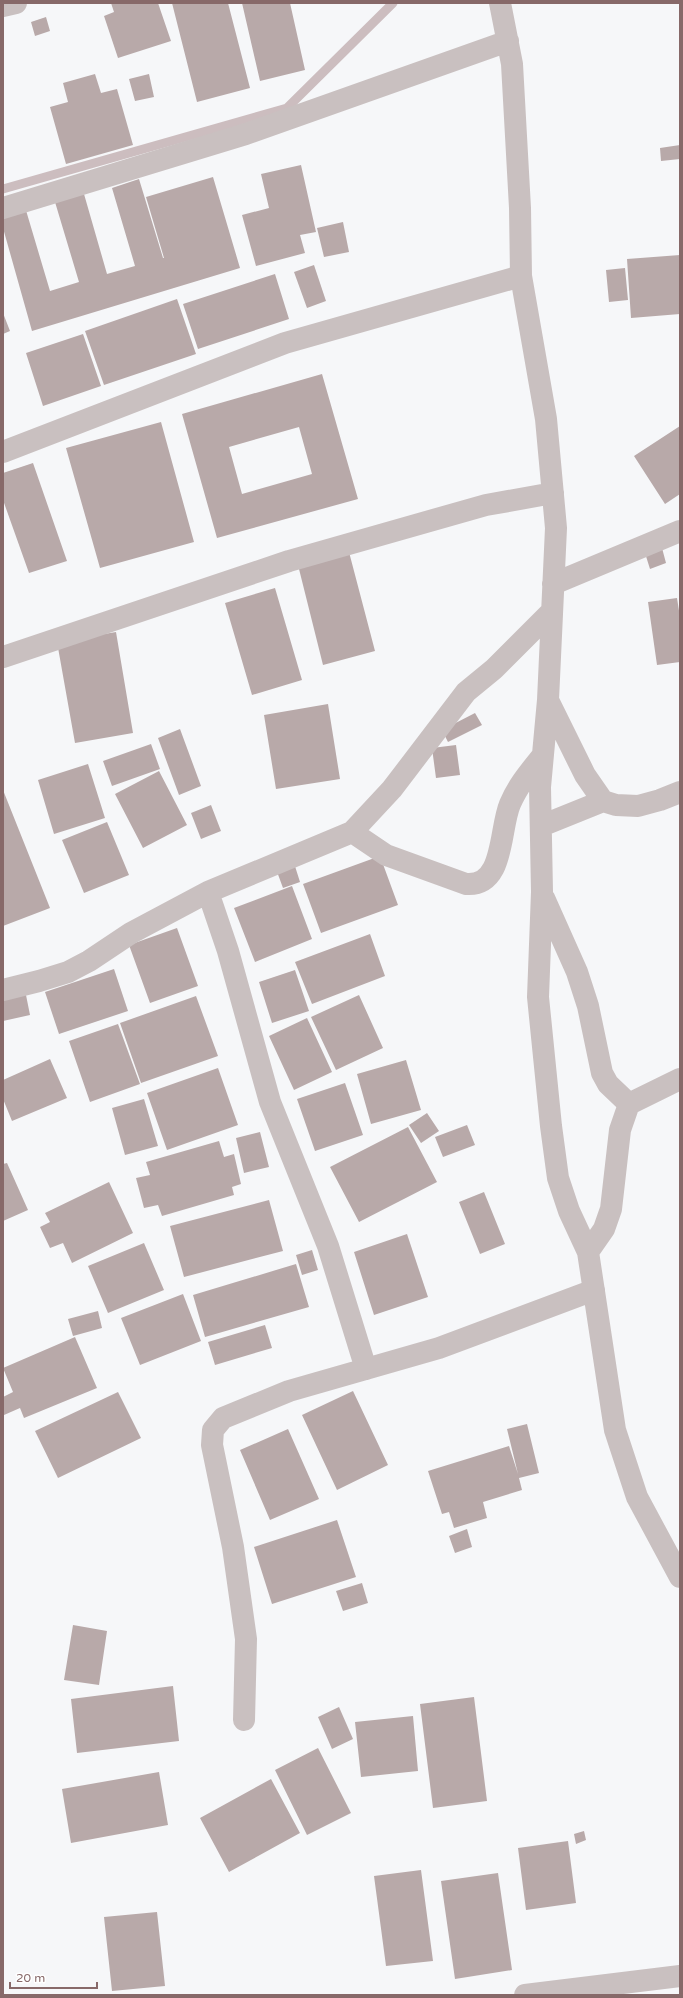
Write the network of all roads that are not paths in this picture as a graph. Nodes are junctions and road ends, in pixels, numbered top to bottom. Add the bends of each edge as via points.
1 (16, 3) edge
2 (500, 3) edge
3 (3, 6) edge
4 (508, 41) junction
5 (3, 208) edge
6 (521, 276) junction
7 (3, 452) edge
8 (553, 493) junction
9 (680, 531) edge
10 (553, 584) junction
11 (552, 611) junction
12 (3, 657) edge
13 (548, 700) junction
14 (543, 755) junction
15 (680, 792) edge
16 (603, 800) junction
17 (541, 826) junction
18 (352, 832) junction
19 (208, 892) junction
20 (542, 892) junction
21 (3, 990) edge
22 (680, 1080) edge
23 (629, 1104) junction
24 (588, 1252) junction
25 (594, 1290) junction
26 (366, 1369) junction
27 (680, 1577) edge
28 (244, 1720) dead end
29 (680, 1976) edge
30 (524, 1995) edge

1 - 3 street
2 - 4 street
4 - 5 street via 246,134
4 - 6 street via 515,109
6 - 7 street via 284,343
6 - 8 street via 546,419
8 - 10 street via 556,528
8 - 12 street via 486,505 289,561
9 - 10 street
10 - 11 street
11 - 13 street
11 - 18 street via 494,669 466,692 392,789
13 - 14 street
13 - 16 street via 585,775
14 - 17 street via 540,787
14 - 18 street via 516,792 510,805 492,874 480,884 466,884 386,855
15 - 16 street via 638,806 616,805
16 - 17 street
17 - 20 street
18 - 19 street
19 - 21 street via 131,933 89,962 68,972
19 - 26 street via 228,951 270,1102 328,1246
20 - 23 street via 577,972 588,1006 602,1073 612,1089
20 - 24 street via 538,997 553,1141 558,1178 569,1211
22 - 23 street
23 - 24 street via 620,1130 611,1209 604,1229
24 - 25 street
25 - 26 street via 440,1348
25 - 27 street via 615,1430 637,1497
26 - 28 street via 289,1391 223,1418 214,1430 212,1445 233,1547 246,1640
29 - 30 street

